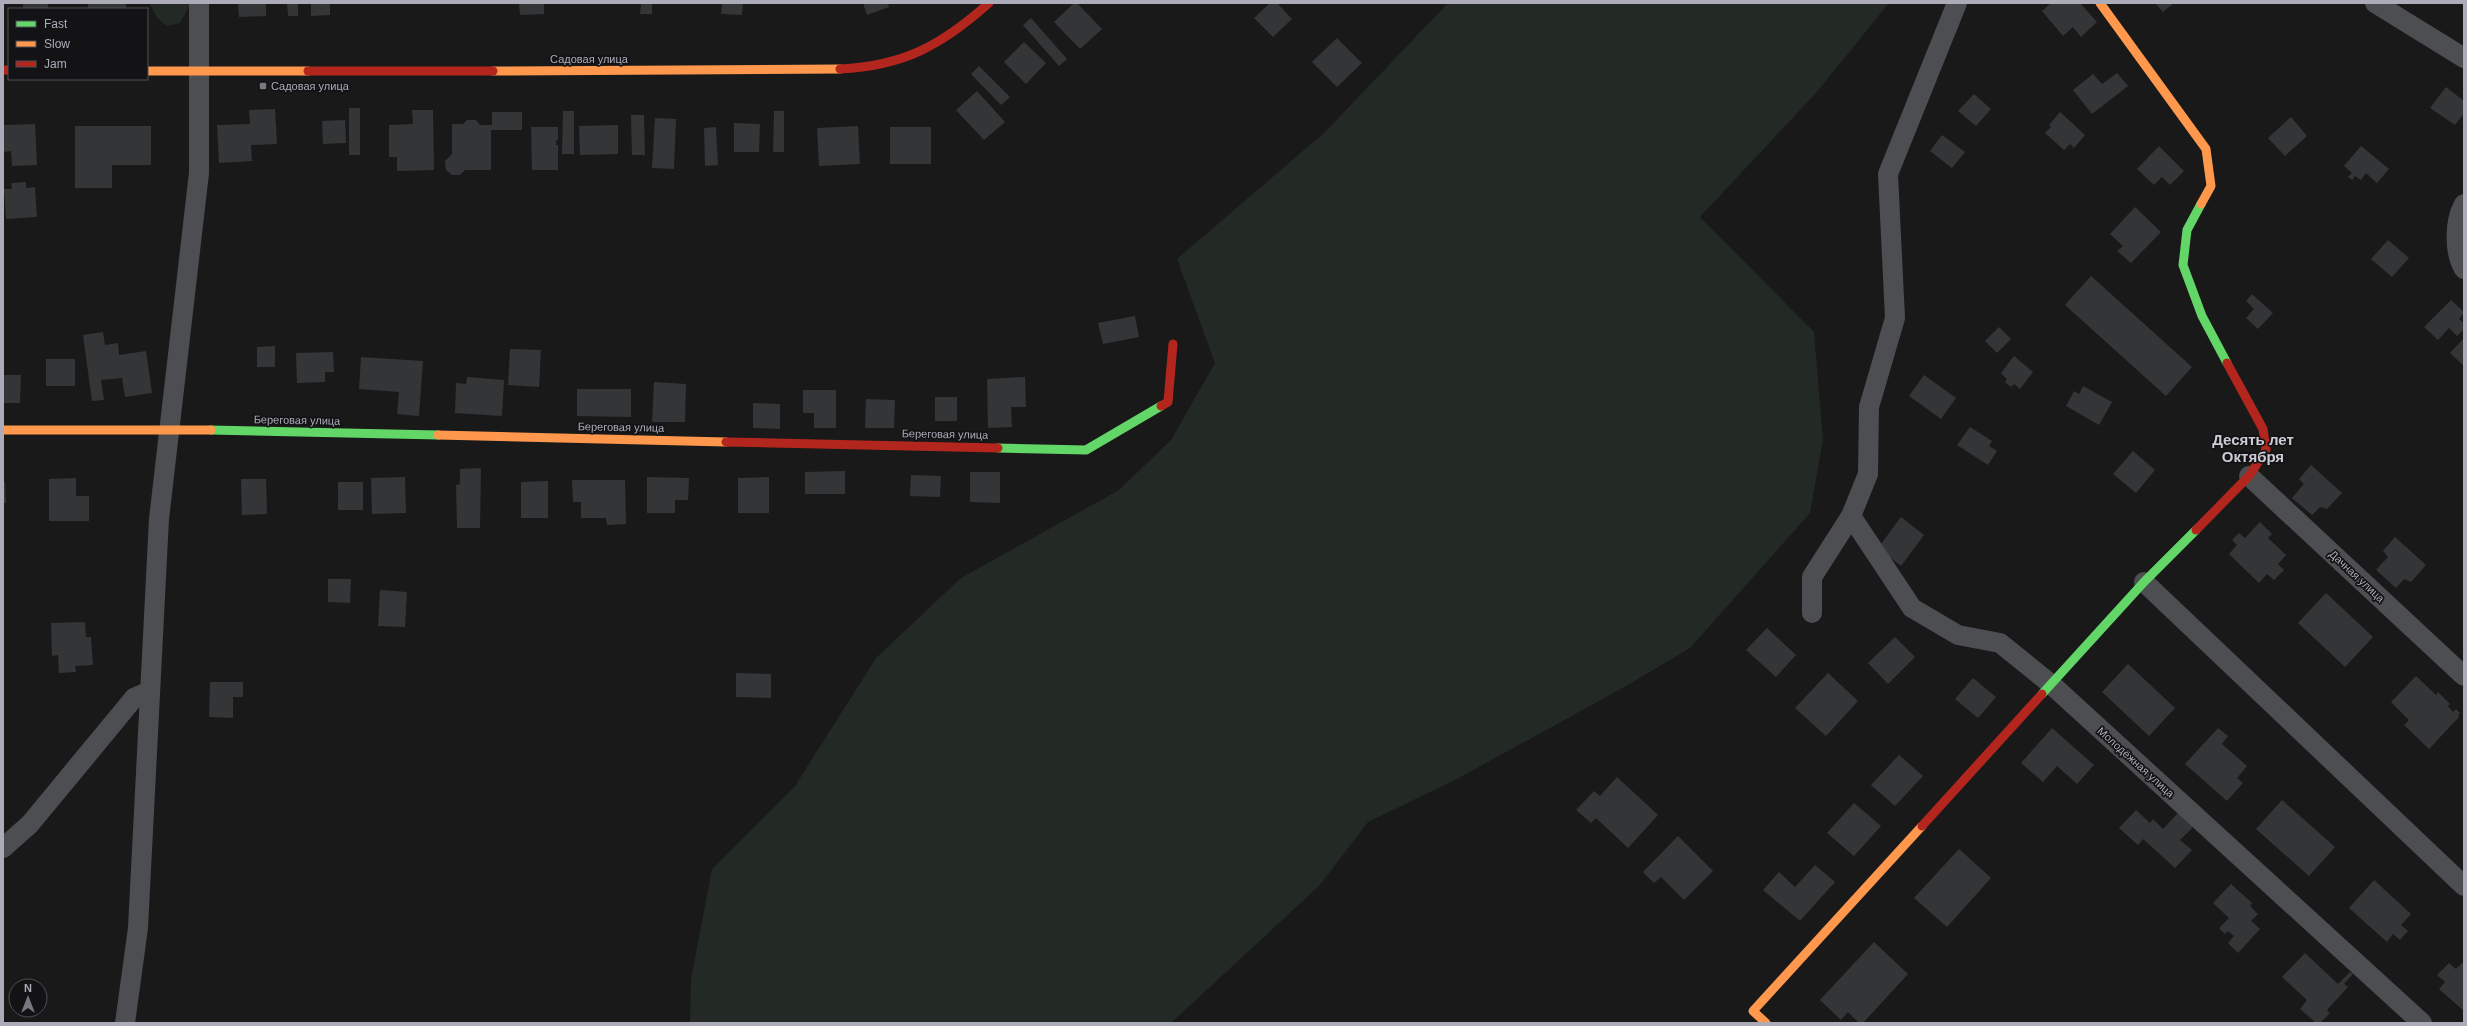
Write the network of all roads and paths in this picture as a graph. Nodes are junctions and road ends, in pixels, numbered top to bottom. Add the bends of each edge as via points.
1 (199, 3) edge
2 (989, 3) edge
3 (1957, 3) edge
4 (2100, 3) edge
5 (2376, 3) edge
6 (2464, 58) edge
7 (148, 71) edge
8 (200, 71) junction
9 (2464, 204) edge
10 (2464, 269) edge
11 (1173, 344) dead end
12 (171, 429) junction
13 (3, 430) edge
14 (2249, 476) junction
15 (1851, 516) junction
16 (2144, 582) junction
17 (1812, 613) dead end
18 (2464, 676) edge
19 (2052, 685) junction
20 (150, 691) junction
21 (3, 848) edge
22 (2464, 886) edge
23 (125, 1023) edge
24 (1766, 1023) edge
25 (2422, 1023) edge

1 - 8 street
2 - 8 street, Садовая улица via 937,44 903,60 865,68 807,71
3 - 15 street via 1888,174 1895,318 1869,407 1868,474
4 - 14 street via 2206,149 2211,186 2187,230 2183,265 2202,316 2263,429 2266,450
5 - 6 street
7 - 8 street, Садовая улица
8 - 12 street via 200,173
9 - 10 street via 2456,241
11 - 12 street, Береговая улица via 1168,402 1086,450
12 - 13 street, Береговая улица
12 - 20 street via 159,519
14 - 16 street
14 - 18 street, Дачная улица
15 - 17 street via 1812,577
15 - 19 street, Молодёжная улица via 1912,608 1958,635 2000,643
16 - 19 street
16 - 22 street
19 - 24 street via 1753,1011
19 - 25 street, Молодёжная улица
20 - 21 street via 134,698 30,824
20 - 23 street via 138,928

